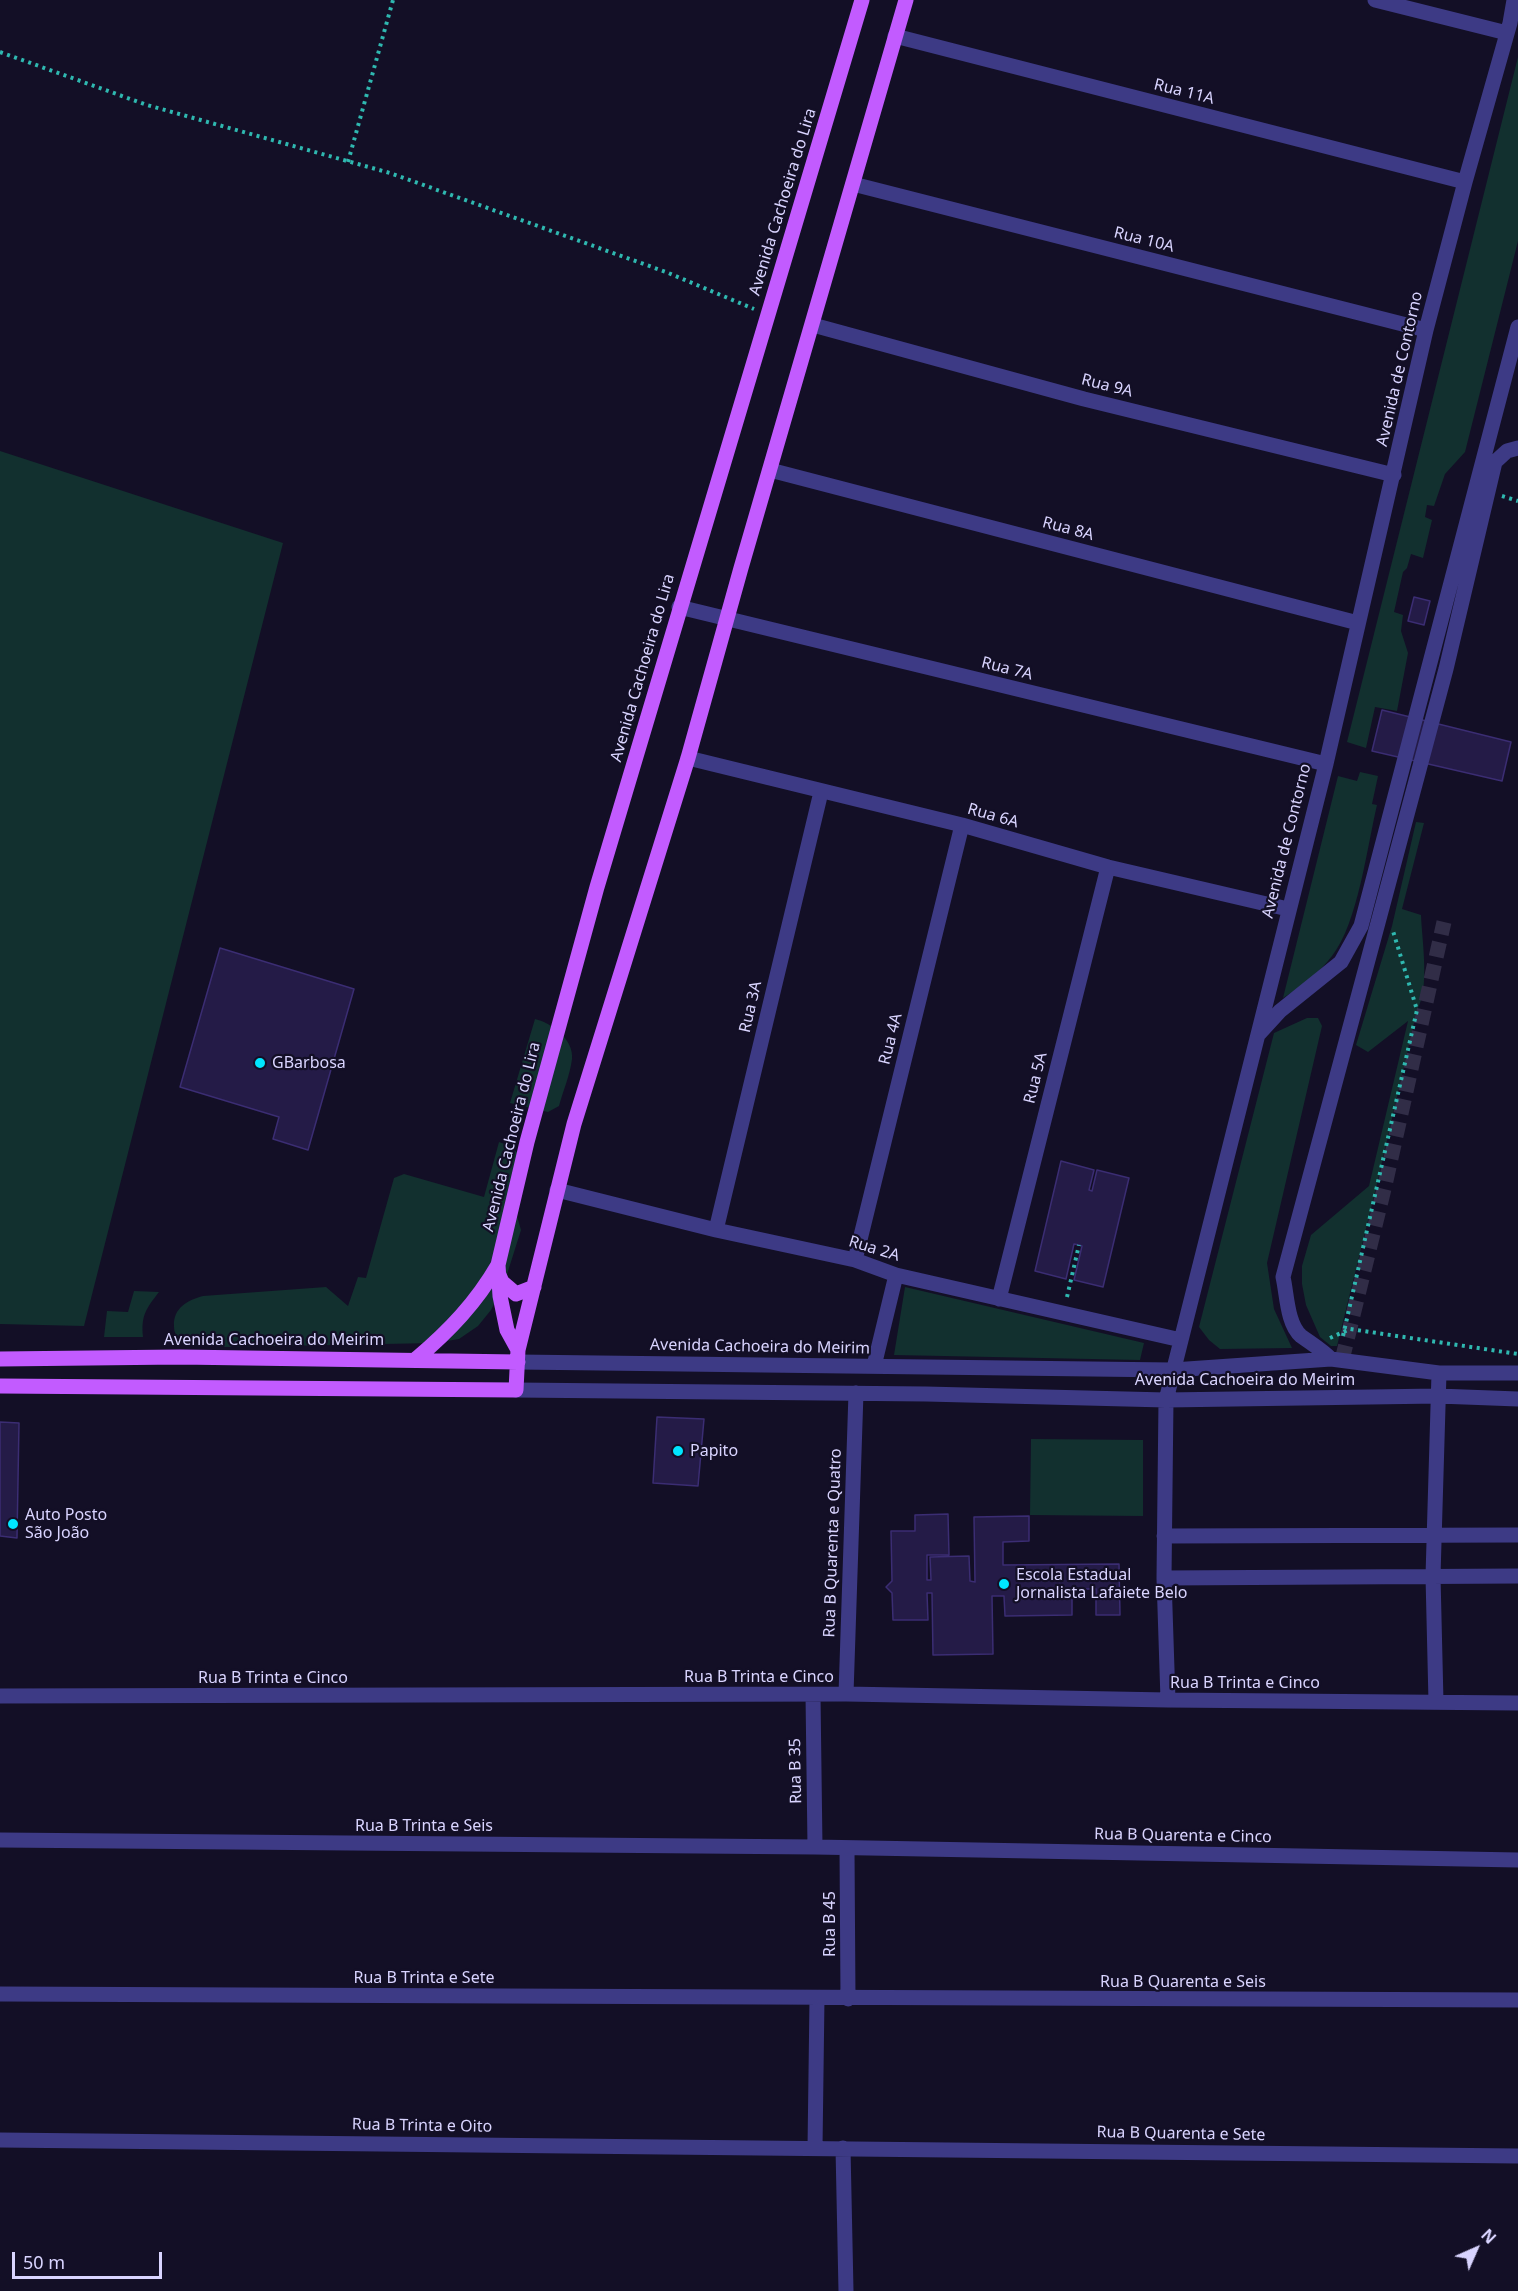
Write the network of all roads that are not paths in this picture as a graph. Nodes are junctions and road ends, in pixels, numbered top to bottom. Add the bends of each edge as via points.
1 (862, 0) edge
2 (906, 0) edge
3 (1375, 0) edge
4 (1514, 0) edge
5 (1512, 27) edge
6 (895, 36) junction
7 (1465, 182) junction
8 (853, 184) junction
9 (813, 325) junction
10 (1518, 327) edge
11 (1426, 330) junction
12 (1518, 448) edge
13 (770, 470) junction
14 (1394, 475) junction
15 (679, 608) junction
16 (726, 620) junction
17 (1358, 623) junction
18 (688, 758) junction
19 (1326, 764) junction
20 (821, 792) junction
21 (962, 825) junction
22 (1108, 867) junction
23 (1288, 909) junction
24 (1257, 1036) junction
25 (557, 1190) junction
26 (716, 1230) junction
27 (855, 1260) junction
28 (499, 1270) junction
29 (896, 1275) junction
30 (534, 1287) junction
31 (999, 1299) junction
32 (1181, 1340) junction
33 (518, 1356) junction
34 (0, 1359) edge
35 (416, 1359) junction
36 (1331, 1359) junction
37 (874, 1366) junction
38 (1173, 1370) junction
39 (1439, 1373) junction
40 (1518, 1373) edge
41 (0, 1386) edge
42 (516, 1390) junction
43 (856, 1393) junction
44 (1438, 1396) junction
45 (1518, 1399) edge
46 (1166, 1400) junction
47 (1518, 1535) edge
48 (1164, 1536) junction
49 (1433, 1536) junction
50 (1432, 1576) junction
51 (1518, 1576) edge
52 (1164, 1578) junction
53 (846, 1694) junction
54 (813, 1695) junction
55 (0, 1696) edge
56 (1168, 1700) junction
57 (1436, 1702) junction
58 (1518, 1703) edge
59 (0, 1840) edge
60 (815, 1847) junction
61 (847, 1849) junction
62 (1518, 1860) edge
63 (0, 1994) edge
64 (817, 1998) junction
65 (848, 1999) junction
66 (1518, 2001) edge
67 (0, 2140) edge
68 (815, 2148) junction
69 (843, 2148) junction
70 (1518, 2156) edge
71 (846, 2291) edge

1 - 15 main road, Avenida Cachoeira do Lira
2 - 6 main road, Avenida Cachoeira do Lira
3 - 5 street
4 - 5 street, Avenida de Contorno
5 - 7 street, Avenida de Contorno
6 - 7 street, Rua 11A
6 - 8 main road, Avenida Cachoeira do Lira
7 - 11 street, Avenida de Contorno
8 - 9 main road, Avenida Cachoeira do Lira
8 - 11 street, Rua 10A
9 - 13 main road, Avenida Cachoeira do Lira
9 - 14 street, Rua 9A via 1084,399
10 - 24 street via 1361,926 1341,962 1280,1011
11 - 14 street, Avenida de Contorno
12 - 36 street via 1507,451 1495,462 1446,669 1283,1277 1292,1323 1299,1335
13 - 16 main road, Avenida Cachoeira do Lira
13 - 17 street, Rua 8A
14 - 17 street, Avenida de Contorno
15 - 16 street, Rua 7A
15 - 28 main road, Avenida Cachoeira do Lira via 527,1142
16 - 18 main road, Avenida Cachoeira do Lira
16 - 19 street, Rua 7A
17 - 19 street, Avenida de Contorno
18 - 20 street, Rua 6A
18 - 25 main road, Avenida Cachoeira do Lira via 589,1072
19 - 23 street, Avenida de Contorno
20 - 21 street, Rua 6A
20 - 26 street, Rua 3A
21 - 22 street, Rua 6A
21 - 27 street, Rua 4A
22 - 23 street, Rua 6A
22 - 31 street, Rua 5A
23 - 24 street, Avenida de Contorno
24 - 32 street, Avenida de Contorno
25 - 26 street, Rua 2A
25 - 30 main road, Avenida Cachoeira do Lira
26 - 27 street, Rua 2A
27 - 29 street, Rua 2A
28 - 30 main road via 502,1282 516,1294
28 - 33 main road, Avenida Cachoeira do Lira via 507,1330
28 - 35 main road via 455,1325
29 - 31 street, Rua 2A
29 - 37 street
30 - 33 main road, Avenida Cachoeira do Lira
31 - 32 street, Rua 2A
32 - 38 street, Avenida de Contorno
33 - 35 main road, Avenida Cachoeira do Meirim
33 - 37 street, Avenida Cachoeira do Meirim
33 - 42 main road, Avenida Cachoeira do Lira
34 - 35 main road, Avenida Cachoeira do Meirim
36 - 38 street, Avenida Cachoeira do Meirim
36 - 39 street, Avenida Cachoeira do Meirim
37 - 38 street, Avenida Cachoeira do Meirim
38 - 46 street, Avenida de Contorno
39 - 40 street, Avenida Cachoeira do Meirim
39 - 44 street
41 - 42 main road, Avenida Cachoeira do Meirim
42 - 43 street, Avenida Cachoeira do Meirim
43 - 46 street, Avenida Cachoeira do Meirim
43 - 53 street, Rua B Quarenta e Quatro
44 - 45 street, Avenida Cachoeira do Meirim
44 - 46 street, Avenida Cachoeira do Meirim
44 - 49 street
46 - 48 street, Avenida de Contorno
47 - 49 street
48 - 49 street
48 - 52 street, Avenida de Contorno
49 - 50 street
50 - 51 street
50 - 52 street
50 - 57 street
52 - 56 street, Avenida de Contorno
53 - 54 street, Rua B Trinta e Cinco
53 - 56 street, Rua B Trinta e Cinco
54 - 55 street, Rua B Trinta e Cinco
54 - 60 street, Rua B 35
56 - 57 street, Rua B Trinta e Cinco
57 - 58 street, Rua B Trinta e Cinco
59 - 60 street, Rua B Trinta e Seis
60 - 61 street, Rua B Trinta e Seis
61 - 62 street, Rua B Quarenta e Cinco
61 - 65 street, Rua B 45
63 - 64 street, Rua B Trinta e Sete
64 - 65 street, Rua B Trinta e Sete
64 - 68 street
65 - 66 street, Rua B Quarenta e Seis
67 - 68 street, Rua B Trinta e Oito
68 - 69 street, Rua B Trinta e Oito
69 - 70 street, Rua B Quarenta e Sete
69 - 71 street

